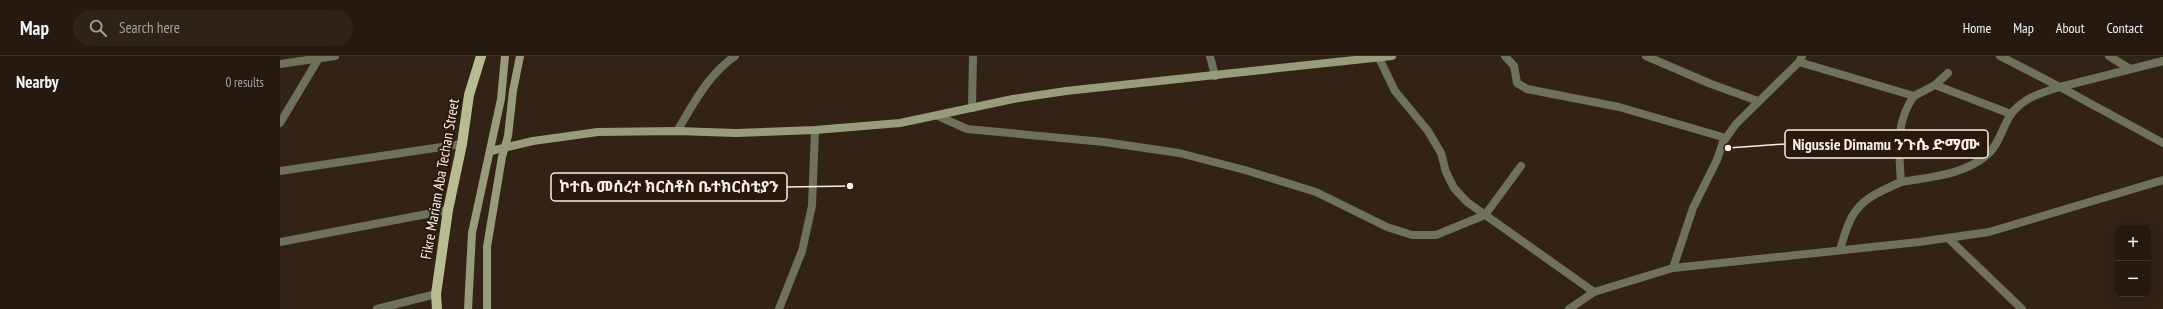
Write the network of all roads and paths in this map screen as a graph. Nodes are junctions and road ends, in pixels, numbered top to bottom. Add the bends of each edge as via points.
1 (335, 56) edge
2 (481, 56) edge
3 (505, 56) edge
4 (520, 56) edge
5 (734, 56) edge
6 (973, 56) edge
7 (1210, 56) edge
8 (1392, 56) edge
9 (1506, 56) edge
10 (1646, 56) edge
11 (2000, 56) edge
12 (2110, 56) edge
13 (319, 58) junction
14 (1379, 58) junction
15 (1339, 59) edge
16 (1801, 59) edge
17 (2163, 61) edge
18 (280, 64) edge
19 (2130, 69) junction
20 (1948, 73) dead end
21 (1215, 76) junction
22 (1935, 85) junction
23 (2060, 87) junction
24 (1914, 96) junction
25 (1758, 101) junction
26 (972, 108) junction
27 (2011, 114) junction
28 (938, 116) junction
29 (280, 123) edge
30 (677, 130) junction
31 (815, 130) junction
32 (1726, 138) junction
33 (2163, 143) edge
34 (462, 144) junction
35 (505, 147) junction
36 (491, 151) junction
37 (1521, 166) dead end
38 (280, 171) edge
39 (2163, 180) edge
40 (1901, 182) junction
41 (448, 210) junction
42 (1485, 215) junction
43 (1948, 238) junction
44 (280, 242) edge
45 (1840, 250) junction
46 (1673, 268) junction
47 (1594, 292) junction
48 (436, 294) junction
49 (1573, 308) edge
50 (377, 309) edge
51 (437, 309) edge
52 (468, 309) edge
53 (487, 309) edge
54 (779, 309) edge
55 (2022, 309) edge

1 - 13 street
2 - 34 main road, Fikre Mariam Aba Techan Street via 469,95
3 - 36 street via 501,100
4 - 35 street
5 - 30 street via 712,77
6 - 26 street
7 - 21 street
8 - 14 street
9 - 32 street via 1514,66 1513,78 1517,85 1527,89 1619,107
10 - 25 street
11 - 23 street
12 - 19 street
13 - 18 street
13 - 29 street
14 - 15 street
14 - 42 street via 1395,91 1428,131 1441,153 1454,188 1467,202
15 - 21 street
16 - 24 street
16 - 25 street
17 - 19 street
19 - 23 street
20 - 22 street
21 - 26 street via 1066,91
22 - 24 street
22 - 27 street
23 - 27 street via 2021,102
23 - 33 street
24 - 40 street via 1905,106 1900,123 1898,149
25 - 32 street
26 - 28 street
27 - 40 street via 1997,144 1983,158 1948,173
28 - 31 street via 900,123
28 - 42 street via 967,129 1104,142 1179,153 1316,192 1387,227 1412,235 1436,234
30 - 31 street via 736,133
30 - 35 street via 598,132
31 - 54 street via 812,206 802,251
32 - 46 street via 1693,208
34 - 38 street
34 - 41 main road, Fikre Mariam Aba Techan Street
35 - 36 street
35 - 53 street via 487,247
36 - 52 street via 472,233
37 - 42 street
39 - 43 street via 1989,232
40 - 45 street via 1868,196 1856,208 1847,221
41 - 44 street
41 - 48 main road, Fikre Mariam Aba Techan Street
42 - 47 street
43 - 45 street
43 - 55 street
45 - 46 street
46 - 47 street
47 - 49 street
48 - 50 street
48 - 51 main road, Fikre Mariam Aba Techan Street

